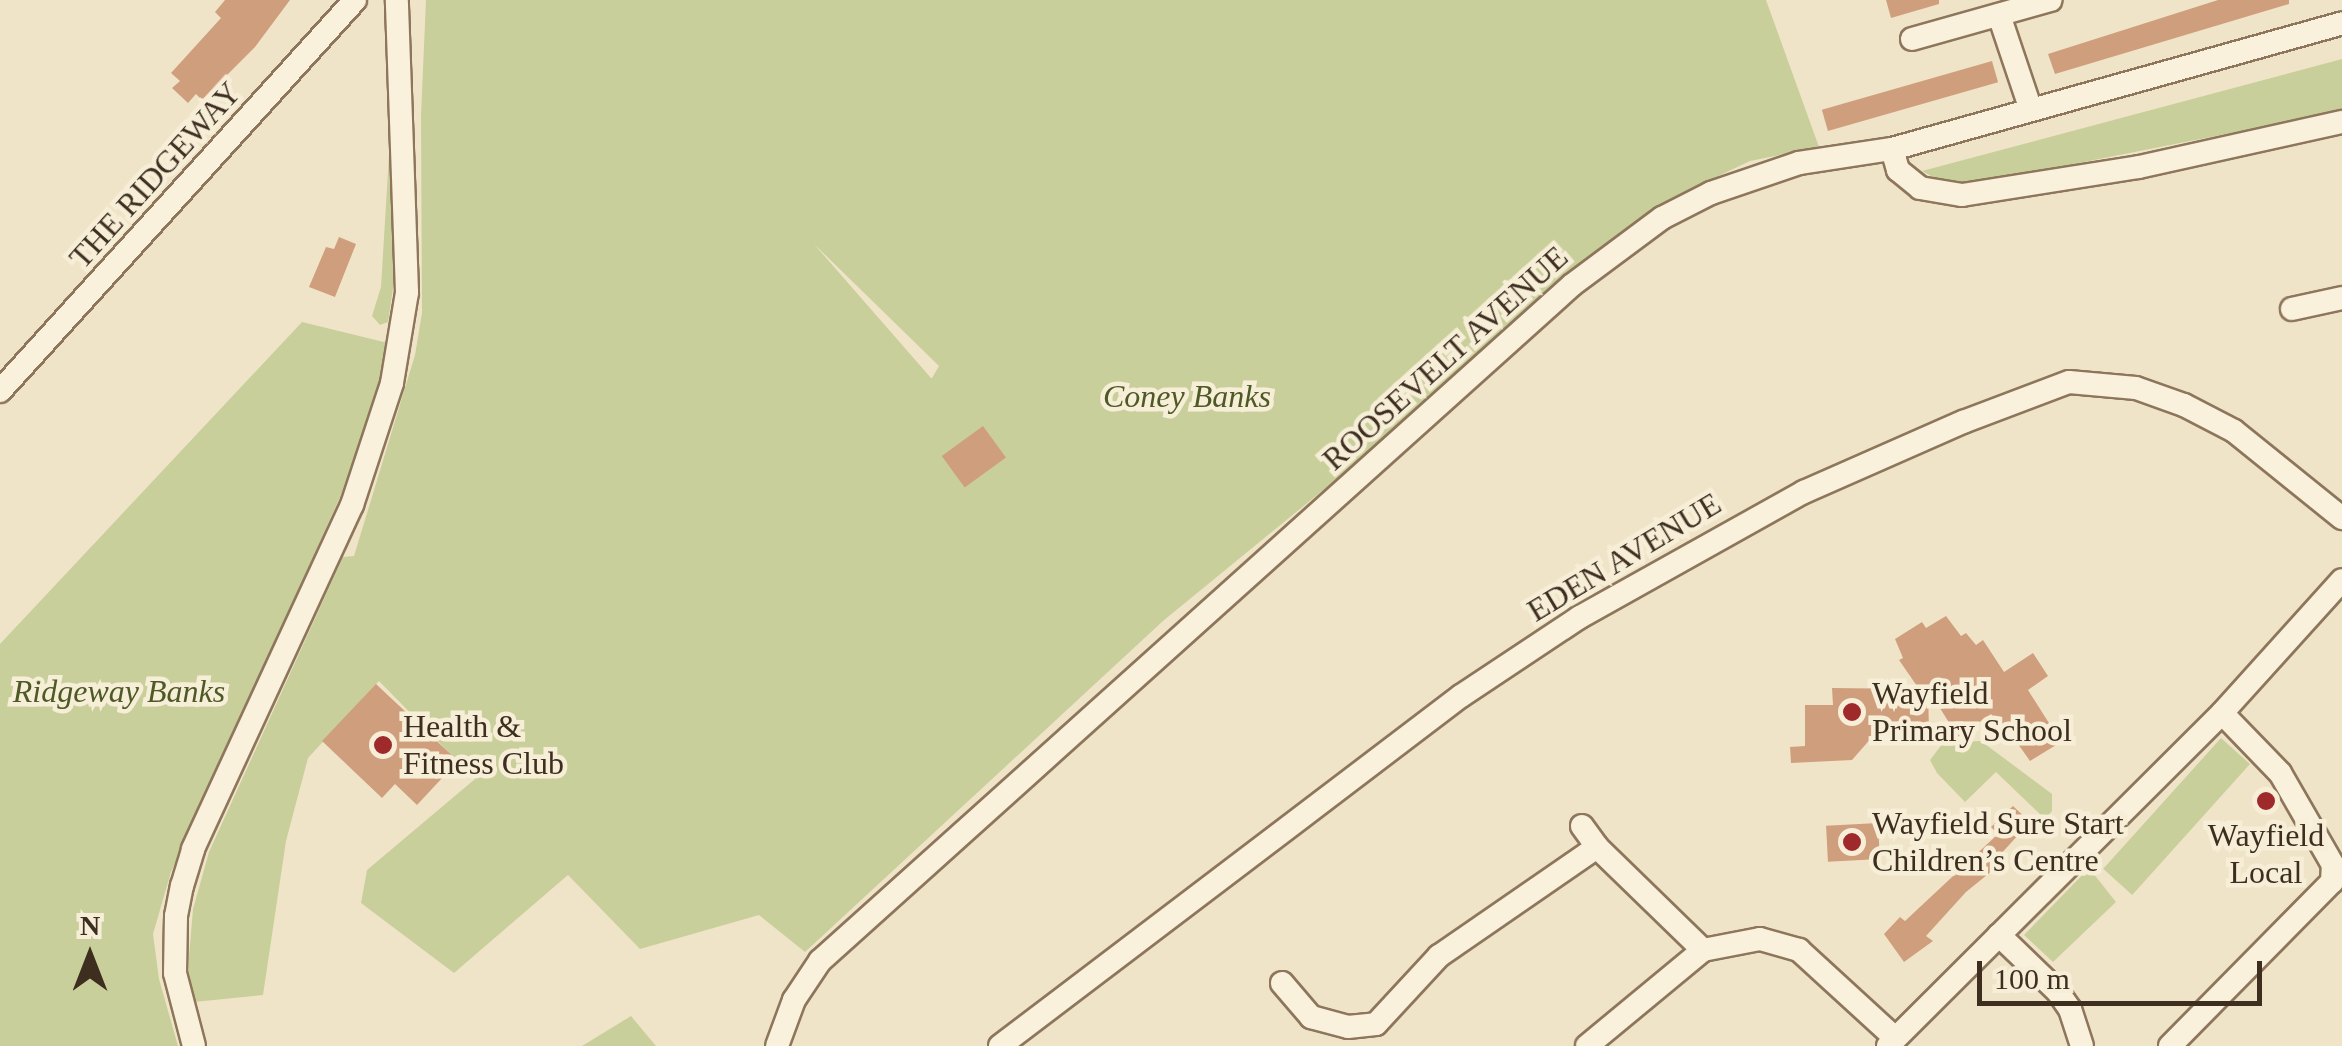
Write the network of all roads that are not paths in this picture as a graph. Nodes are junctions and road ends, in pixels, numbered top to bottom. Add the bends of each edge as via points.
1 (355, 0) edge
2 (397, 0) edge
3 (2051, 0) edge
4 (1999, 15) junction
5 (2342, 24) edge
6 (1912, 40) dead end
7 (2031, 110) junction
8 (2342, 122) edge
9 (1892, 149) junction
10 (2342, 298) edge
11 (2292, 309) dead end
12 (0, 391) edge
13 (2342, 518) edge
14 (2342, 580) edge
15 (2222, 713) junction
16 (1582, 826) dead end
17 (1596, 846) junction
18 (1999, 935) junction
19 (1703, 950) junction
20 (1282, 983) dead end
21 (1892, 1042) edge
22 (194, 1046) edge
23 (776, 1046) edge
24 (1000, 1046) edge
25 (1587, 1046) edge
26 (2082, 1046) edge
27 (2170, 1046) edge

1 - 12 street, THE RIDGEWAY
2 - 22 street via 407,292 396,364 352,505 182,886 175,972
3 - 4 street
4 - 6 street
4 - 7 street
5 - 7 street, ROOSEVELT AVENUE
7 - 9 street, ROOSEVELT AVENUE
8 - 9 street via 2138,167 1962,195 1920,188 1898,170
9 - 23 street, ROOSEVELT AVENUE via 1760,175 1662,218 1616,249 816,965
10 - 11 street via 2319,315
13 - 24 street, EDEN AVENUE via 2234,431 2136,388 2069,382 1964,422 1804,492 1580,618 1460,696
14 - 15 street
15 - 18 street
15 - 27 street via 2280,773 2334,864 2332,882
16 - 17 street
17 - 19 street
17 - 20 street via 1439,956 1376,1024 1348,1027 1310,1017
18 - 21 street
18 - 26 street via 2058,992
19 - 21 street via 1760,939 1800,950
19 - 25 street

